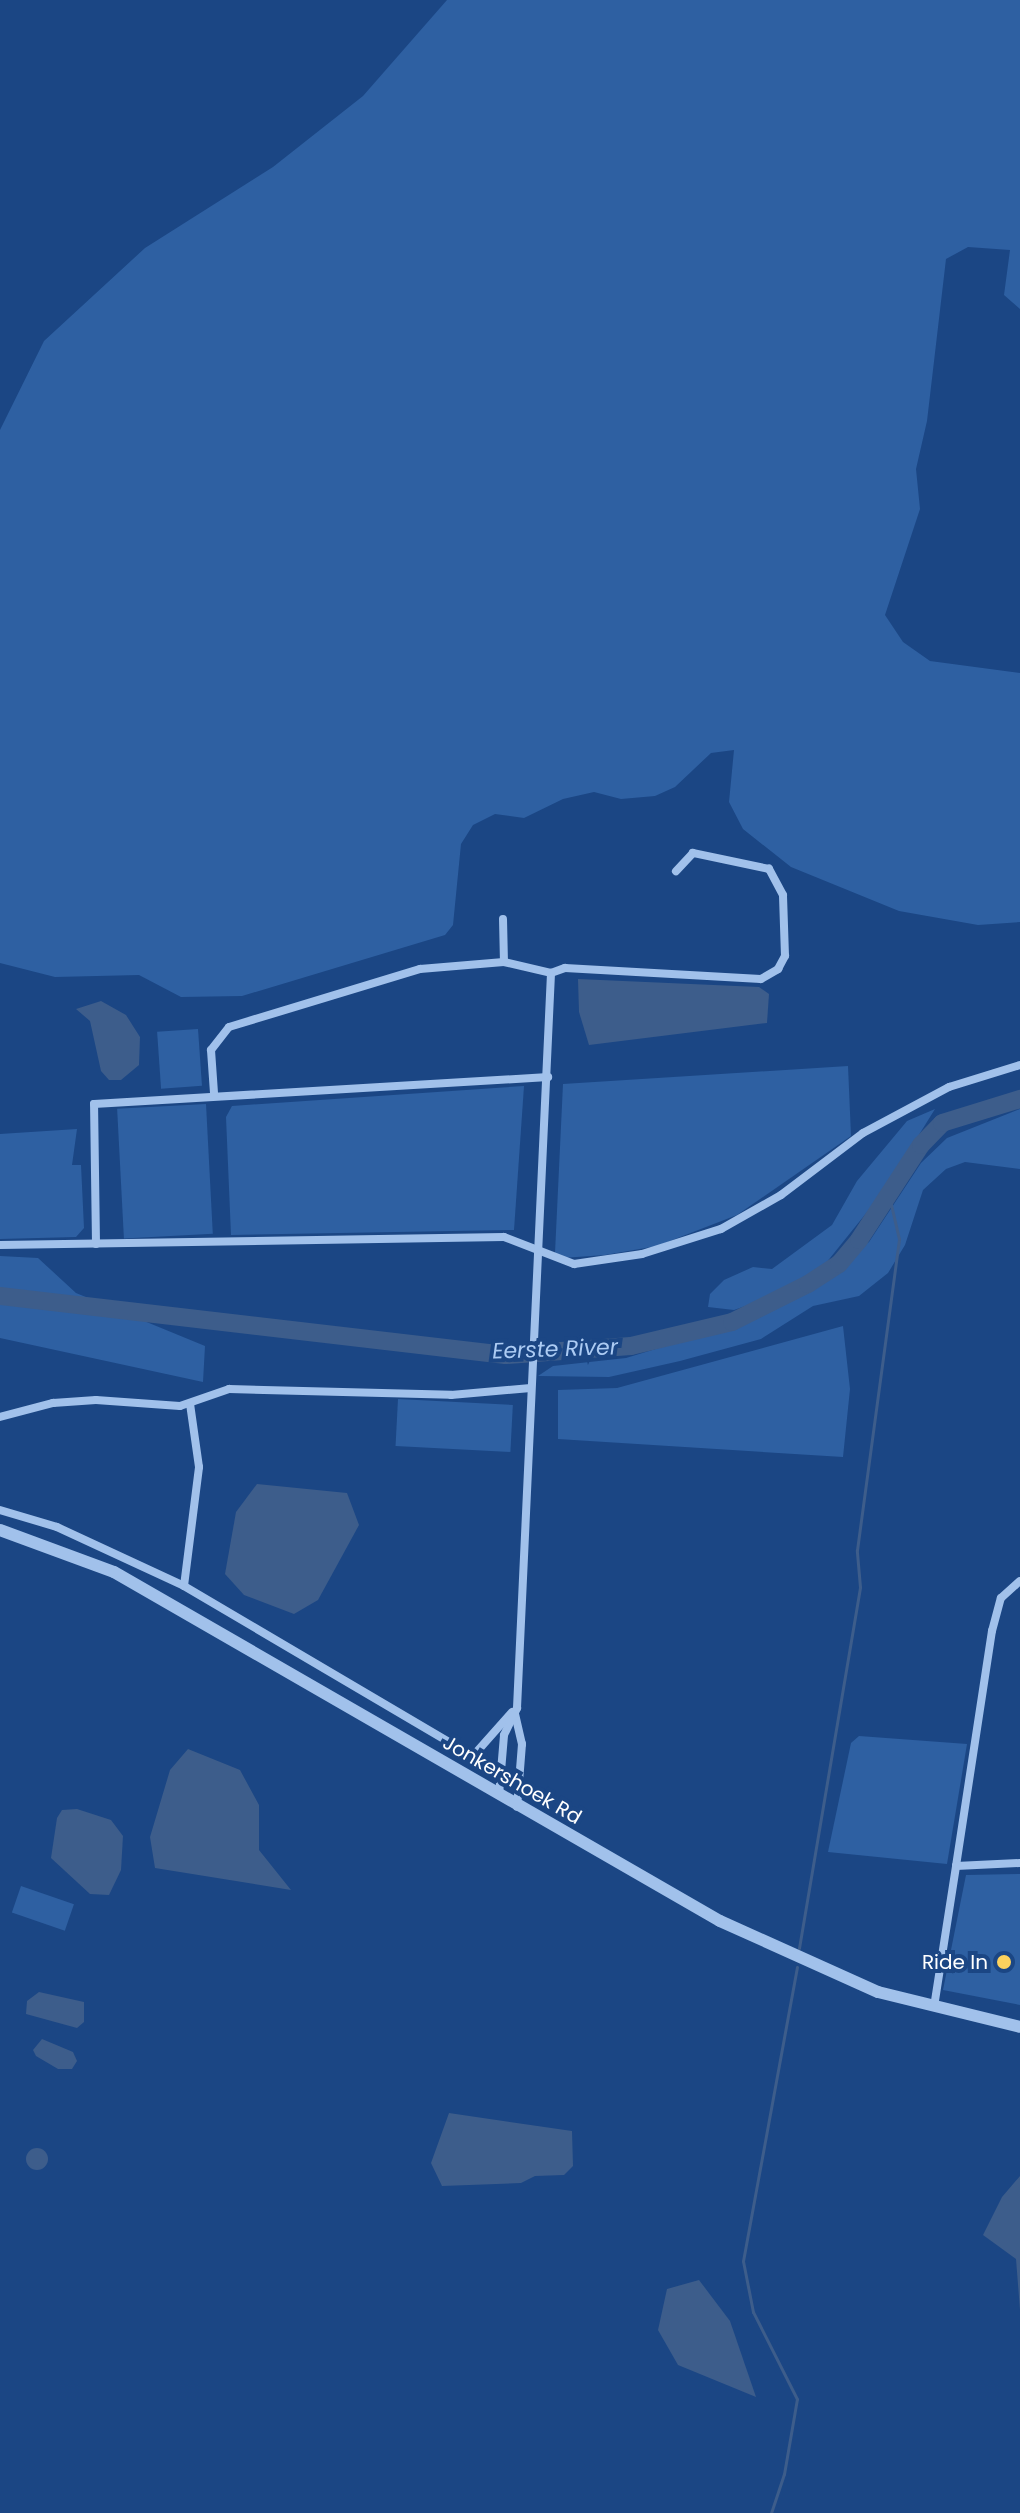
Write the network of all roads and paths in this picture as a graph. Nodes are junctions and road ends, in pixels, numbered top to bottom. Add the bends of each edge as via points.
1 (676, 871) dead end
2 (503, 919) dead end
3 (504, 962) junction
4 (551, 973) junction
5 (1020, 1065) edge
6 (548, 1077) junction
7 (214, 1093) junction
8 (96, 1244) junction
9 (0, 1245) edge
10 (539, 1254) junction
11 (531, 1388) junction
12 (190, 1404) junction
13 (0, 1417) edge
14 (0, 1510) edge
15 (0, 1530) edge
16 (1020, 1581) edge
17 (184, 1586) junction
18 (516, 1711) junction
19 (499, 1795) junction
20 (517, 1807) junction
21 (1020, 1863) edge
22 (956, 1866) junction
23 (933, 2008) junction
24 (1020, 2027) edge

1 - 4 street via 693,853 769,869 783,895 785,956 778,969 761,979 565,968
2 - 3 street
3 - 4 street
3 - 7 street via 420,969 229,1027 211,1050
4 - 6 street
5 - 10 street via 949,1087 863,1133 781,1195 704,1236 582,1264
6 - 7 street
6 - 10 street
7 - 8 street via 94,1104
8 - 9 street
8 - 10 street via 504,1237
10 - 11 street
11 - 12 street via 451,1395 229,1389
11 - 18 street
12 - 13 street via 96,1400 53,1403
12 - 17 street via 199,1467
14 - 17 street via 57,1527
15 - 19 street, Jonkershoek Rd via 114,1572
16 - 22 street via 1001,1598 992,1631
17 - 18 street via 473,1756
18 - 19 street via 504,1735
18 - 20 street via 522,1744
19 - 20 street, Jonkershoek Rd
20 - 23 street, Jonkershoek Rd via 720,1921 878,1992
21 - 22 street
22 - 23 street
23 - 24 street, Jonkershoek Rd

